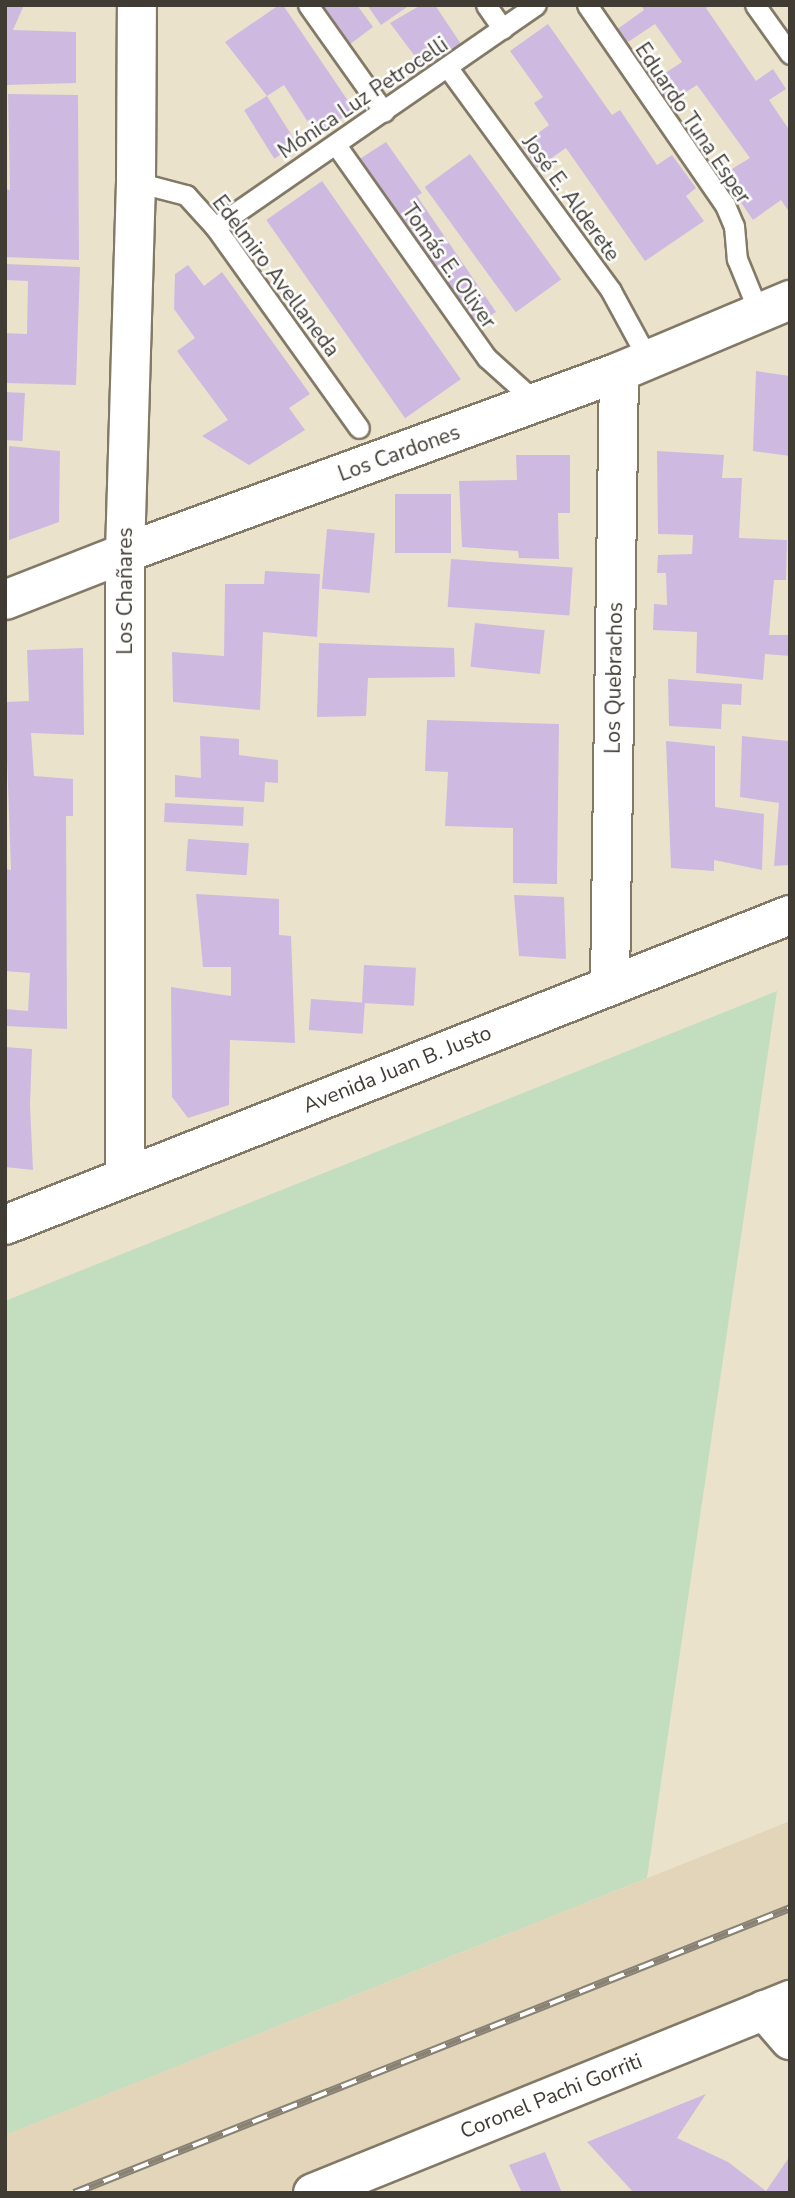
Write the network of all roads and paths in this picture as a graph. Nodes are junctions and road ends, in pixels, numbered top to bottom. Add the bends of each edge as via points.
1 (137, 5) edge
2 (308, 5) edge
3 (486, 5) edge
4 (536, 5) edge
5 (587, 5) edge
6 (755, 5) edge
7 (503, 29) junction
8 (790, 54) edge
9 (448, 68) junction
10 (384, 112) junction
11 (336, 145) junction
12 (136, 182) junction
13 (215, 226) junction
14 (775, 306) edge
15 (634, 366) junction
16 (537, 403) junction
17 (359, 428) dead end
18 (125, 553) junction
19 (5, 600) edge
20 (790, 915) edge
21 (610, 984) junction
22 (125, 1177) junction
23 (5, 1226) edge
24 (777, 2005) edge
25 (790, 2040) edge
26 (335, 2189) edge

1 - 12 street, Los Chañares
2 - 10 lane
3 - 7 lane
4 - 7 lane, Mónica Luz Petrocelli
5 - 14 lane, Eduardo Tuna Esper via 726,205 734,226 737,259
6 - 8 lane
7 - 9 lane, Mónica Luz Petrocelli
9 - 10 lane, Mónica Luz Petrocelli
9 - 15 lane, José E. Alderete via 611,291
10 - 11 lane, Mónica Luz Petrocelli
11 - 13 lane, Mónica Luz Petrocelli
11 - 16 lane, Tomás E. Oliver via 487,358
12 - 13 lane, Edelmiro Avellaneda via 186,195
12 - 18 street, Los Chañares
13 - 17 lane, Edelmiro Avellaneda
14 - 15 street, Los Cardones
15 - 16 street, Los Cardones
15 - 21 street, Los Quebrachos
16 - 18 street, Los Cardones
18 - 19 street, Los Cardones
18 - 22 street, Los Chañares
20 - 21 street, Avenida Juan B. Justo
21 - 22 street, Avenida Juan B. Justo
22 - 23 street, Avenida Juan B. Justo
24 - 25 street
24 - 26 street, Coronel Pachi Gorriti

